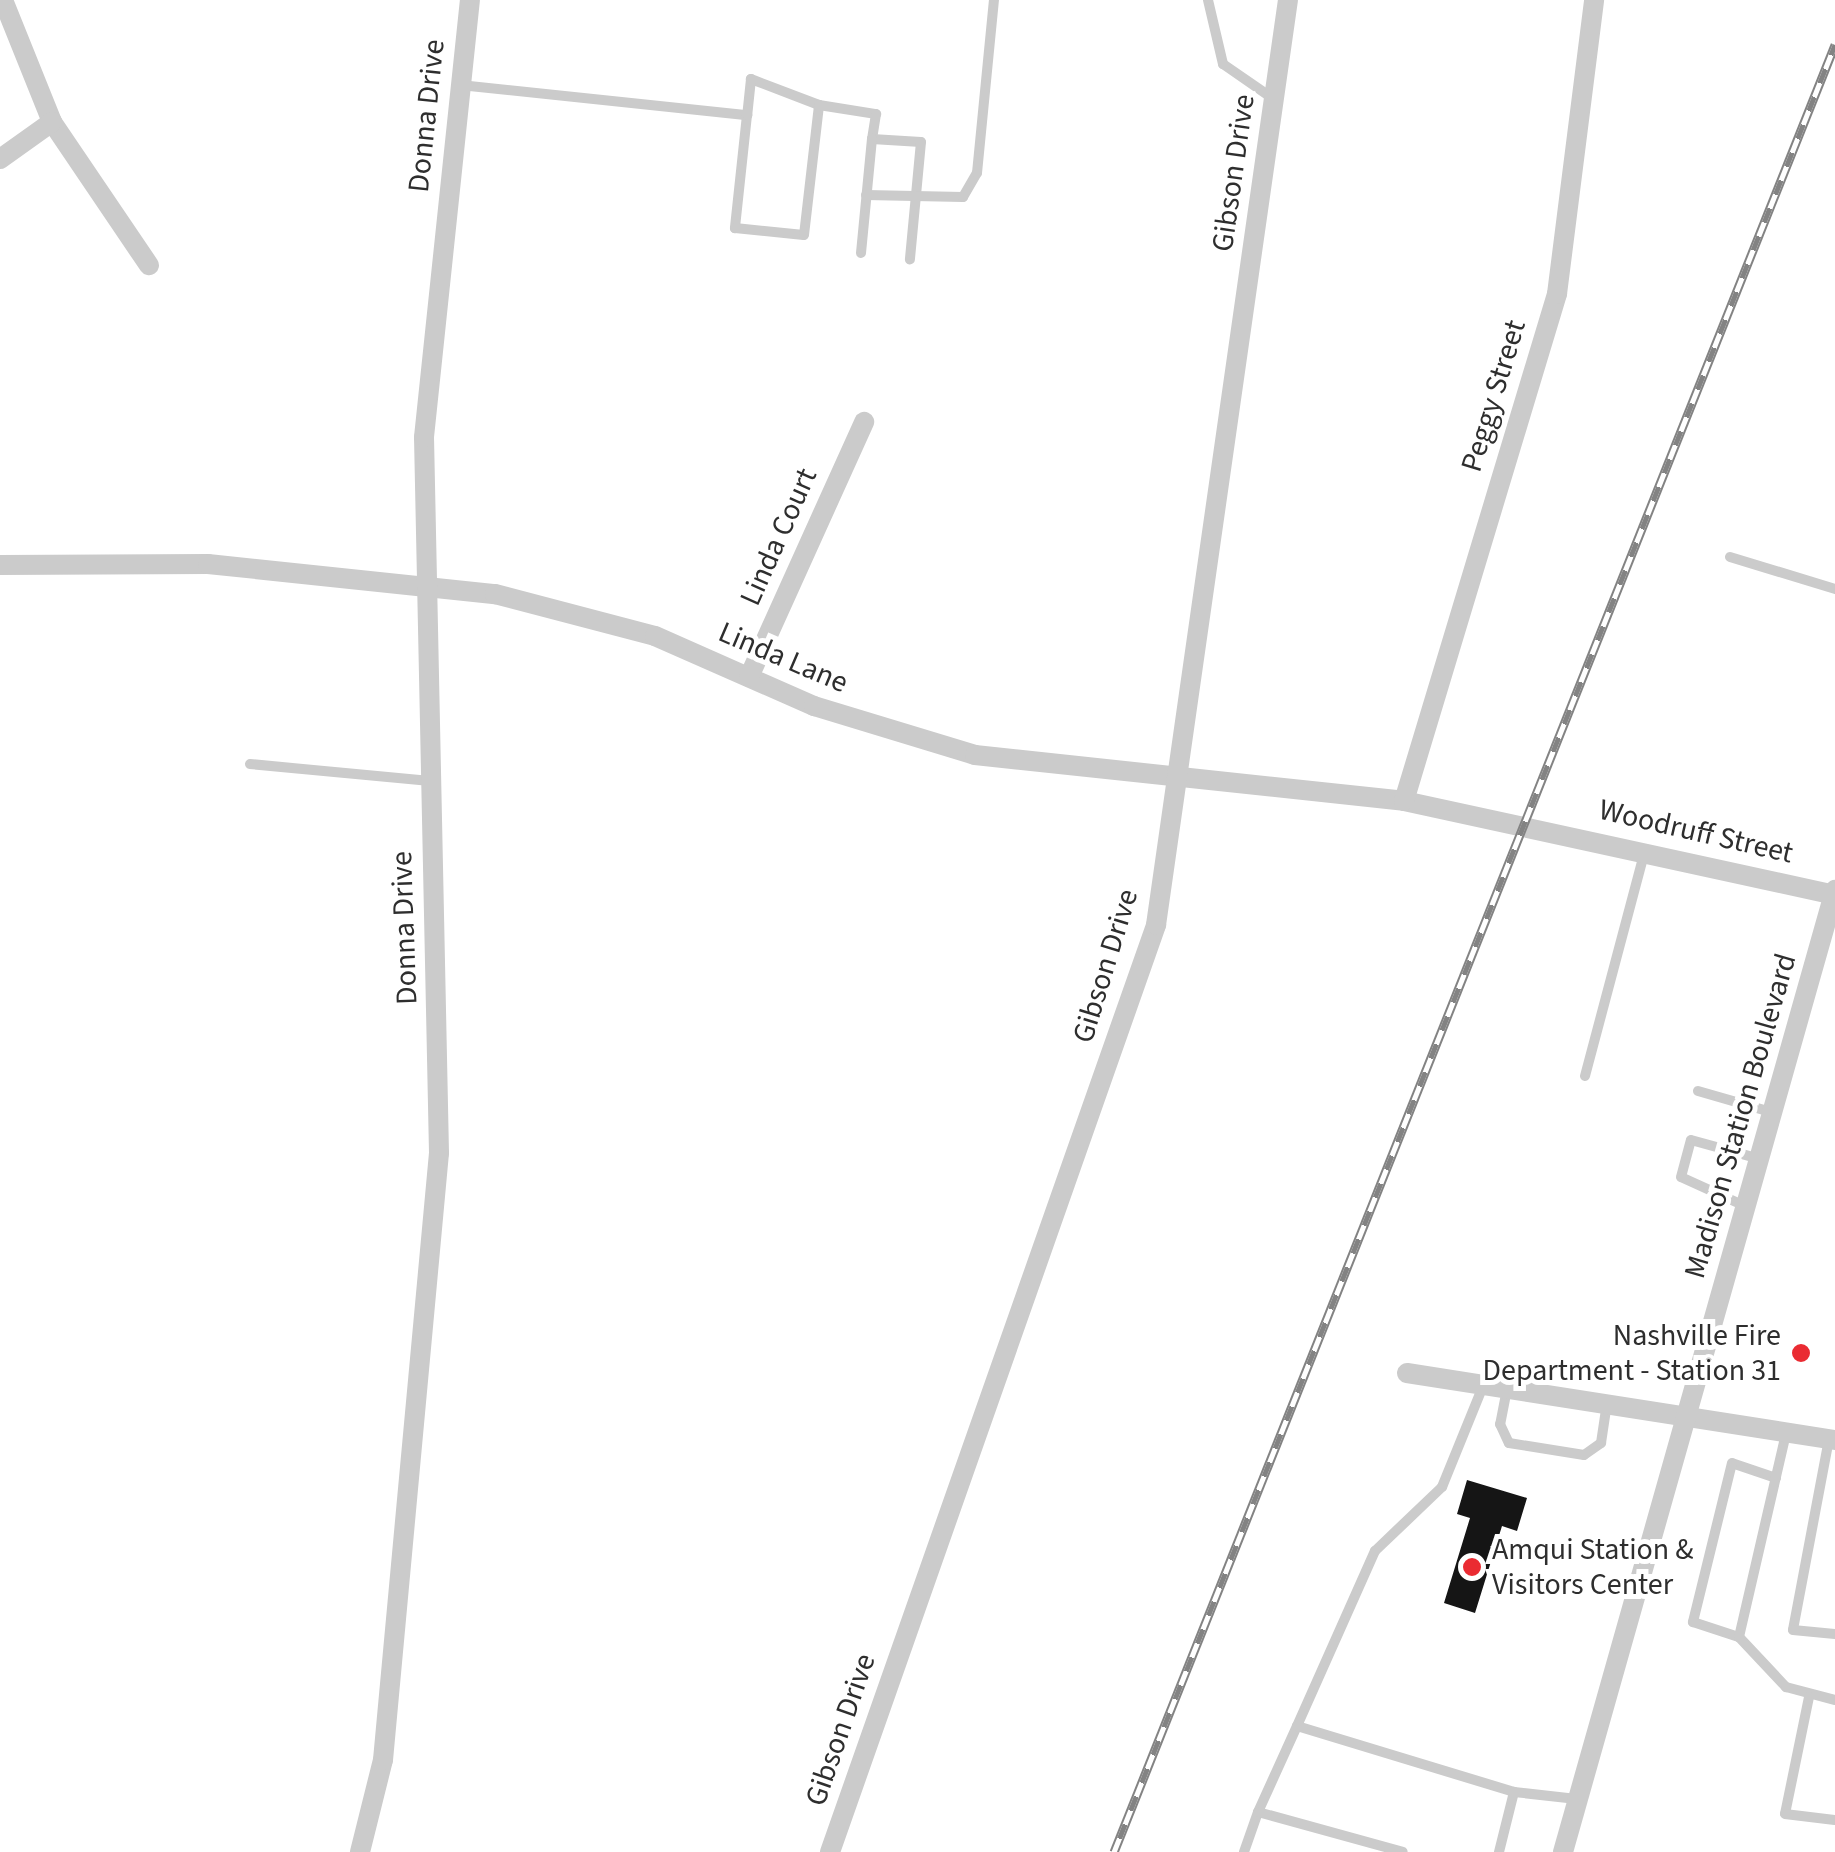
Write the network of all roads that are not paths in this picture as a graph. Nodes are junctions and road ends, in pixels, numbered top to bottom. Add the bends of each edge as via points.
1 (3, 0) edge
2 (470, 0) edge
3 (994, 0) edge
4 (1208, 0) edge
5 (1288, 0) edge
6 (1594, 0) edge
7 (459, 85) junction
8 (1275, 100) junction
9 (819, 105) junction
10 (748, 115) junction
11 (52, 122) junction
12 (872, 138) junction
13 (0, 159) edge
14 (866, 195) junction
15 (916, 200) junction
16 (860, 253) dead end
17 (910, 259) dead end
18 (149, 264) dead end
19 (864, 422) dead end
20 (1730, 557) dead end
21 (0, 564) edge
22 (424, 585) junction
23 (1835, 589) edge
24 (749, 677) junction
25 (250, 764) dead end
26 (1181, 779) junction
27 (430, 781) junction
28 (1404, 800) junction
29 (1542, 830) joint
30 (1645, 850) junction
31 (1835, 894) edge
32 (1585, 1076) dead end
33 (1698, 1091) dead end
34 (1774, 1113) junction
35 (1761, 1159) junction
36 (1748, 1208) junction
37 (1407, 1373) dead end
38 (1483, 1385) junction
39 (1506, 1389) junction
40 (1608, 1404) junction
41 (1684, 1415) junction
42 (1786, 1433) junction
43 (1832, 1440) edge
44 (1776, 1478) junction
45 (1835, 1634) edge
46 (1739, 1636) junction
47 (1809, 1696) junction
48 (1835, 1700) edge
49 (1297, 1726) junction
50 (1514, 1792) junction
51 (1576, 1800) junction
52 (1258, 1812) junction
53 (1835, 1820) edge
54 (1353, 1838) junction
55 (360, 1852) edge
56 (830, 1852) edge
57 (1244, 1852) edge
58 (1349, 1852) edge
59 (1403, 1852) edge
60 (1499, 1852) edge
61 (1563, 1852) edge

1 - 11 street
2 - 7 street, Donna Drive
3 - 15 lane via 977,173 963,197
4 - 8 lane via 1223,64
5 - 8 street, Gibson Drive
6 - 28 street, Peggy Street via 1557,294
7 - 10 lane
7 - 22 street, Donna Drive via 429,366
8 - 26 street, Gibson Drive
9 - 10 lane via 751,79
9 - 10 lane via 804,235 735,228
9 - 12 lane via 876,114
11 - 13 street
11 - 18 street
12 - 14 lane
12 - 15 lane via 921,142
14 - 15 lane
14 - 16 lane
15 - 17 lane
19 - 24 street, Linda Court
20 - 23 lane
21 - 22 street, Linda Lane via 208,564
22 - 24 street, Linda Lane via 576,610
22 - 27 street, Donna Drive
24 - 26 street, Linda Lane via 975,755
25 - 27 lane
26 - 28 street, Linda Lane
26 - 56 street, Gibson Drive via 1156,925
27 - 55 street, Donna Drive via 439,1153 383,1760
28 - 29 street, Linda Lane
29 - 30 street, Woodruff Street
30 - 31 street, Woodruff Street
30 - 32 lane
31 - 34 street, Madison Station Boulevard
33 - 34 lane
34 - 35 street, Madison Station Boulevard
35 - 36 street, Madison Station Boulevard
35 - 36 lane via 1691,1140 1681,1177
36 - 41 street, Madison Station Boulevard
37 - 38 street
38 - 39 street
38 - 49 lane via 1442,1486 1375,1551
39 - 40 street
39 - 40 lane via 1500,1424 1509,1443 1584,1455 1601,1443
40 - 41 street
41 - 42 street
41 - 51 street, Madison Station Boulevard
42 - 43 street
42 - 44 lane
43 - 45 lane via 1792,1630
44 - 46 lane
44 - 46 lane via 1732,1463 1693,1622
46 - 47 lane via 1769,1674
47 - 48 lane
47 - 53 lane via 1785,1814
49 - 50 lane
49 - 52 lane
50 - 51 lane
50 - 60 lane
51 - 61 street, Madison Station Boulevard
52 - 54 lane
52 - 57 lane
54 - 58 lane
54 - 59 lane

